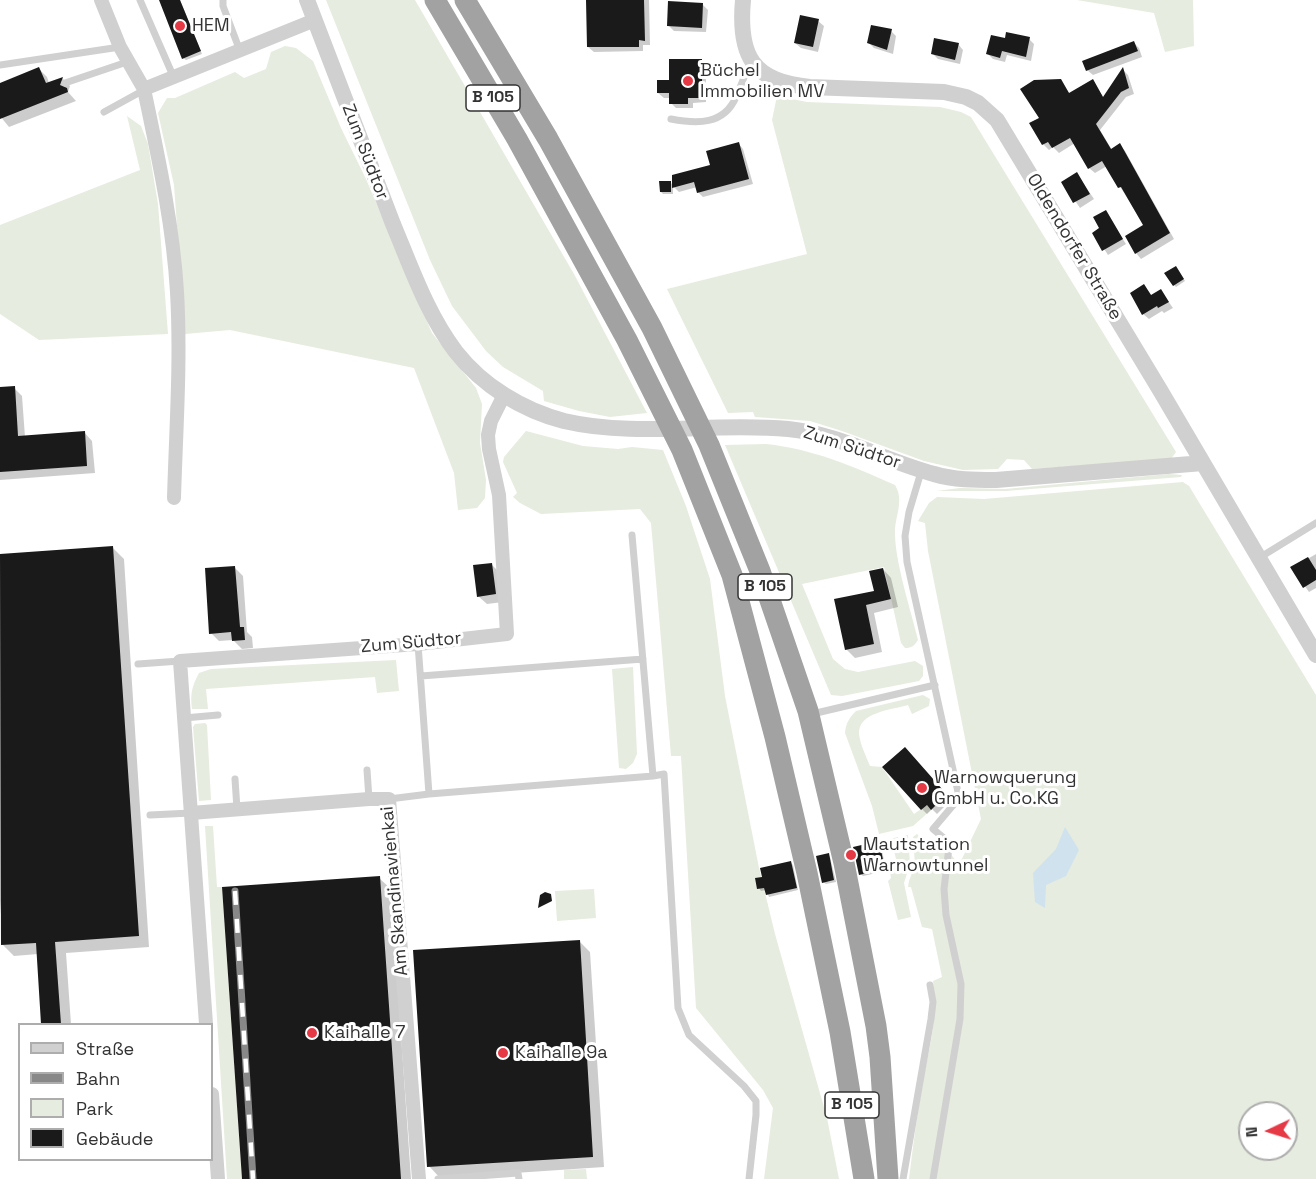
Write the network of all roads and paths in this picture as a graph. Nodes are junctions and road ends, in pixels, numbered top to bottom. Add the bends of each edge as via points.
1 (101, 0) edge
2 (140, 0) edge
3 (223, 0) edge
4 (307, 0) edge
5 (435, 0) edge
6 (465, 0) edge
7 (742, 0) edge
8 (315, 20) junction
9 (120, 47) junction
10 (240, 51) junction
11 (127, 62) junction
12 (753, 63) junction
13 (0, 65) edge
14 (174, 78) junction
15 (65, 83) dead end
16 (144, 89) junction
17 (104, 112) dead end
18 (671, 119) dead end
19 (504, 395) junction
20 (1203, 463) junction
21 (922, 470) junction
22 (174, 498) dead end
23 (1316, 523) edge
24 (632, 535) dead end
25 (1259, 558) junction
26 (418, 644) junction
27 (1316, 655) edge
28 (643, 659) junction
29 (180, 660) junction
30 (138, 664) dead end
31 (421, 676) junction
32 (935, 685) junction
33 (218, 715) dead end
34 (809, 715) junction
35 (184, 718) junction
36 (367, 770) dead end
37 (653, 776) junction
38 (235, 779) dead end
39 (429, 794) junction
40 (369, 799) junction
41 (389, 799) junction
42 (237, 809) junction
43 (191, 813) junction
44 (150, 815) dead end
45 (930, 985) dead end
46 (206, 1023) edge
47 (213, 1108) edge
48 (218, 1179) edge
49 (418, 1179) edge
50 (438, 1179) edge
51 (519, 1179) edge
52 (749, 1179) edge
53 (864, 1179) edge
54 (888, 1179) edge
55 (903, 1179) edge
56 (933, 1179) edge

1 - 9 street
2 - 14 lane
3 - 10 lane
4 - 8 street, Zum Südtor
5 - 53 highway, B 105 via 517,139 627,340 682,450 732,575 776,737 807,873 840,1032
6 - 34 highway, B 105 via 548,139 688,401 760,571
7 - 12 street via 742,33
8 - 10 street
8 - 19 street, Zum Südtor via 426,302 457,353
9 - 11 street
9 - 13 lane
10 - 14 street
11 - 15 lane
11 - 16 street
12 - 18 lane via 724,113 709,122
12 - 20 street, Oldendorfer Straße via 774,81 791,86 944,92 966,97 997,120
14 - 16 street
16 - 17 lane
16 - 22 street via 169,215 177,290
19 - 21 street, Zum Südtor via 563,420 593,426 800,430
19 - 26 street, Zum Südtor via 488,435 499,495 507,634
20 - 21 street, Zum Südtor via 996,480 955,478
20 - 25 street, Oldendorfer Straße
21 - 32 lane via 905,536 924,652
23 - 25 lane
24 - 28 lane
25 - 27 street, Oldendorfer Straße
26 - 29 street, Zum Südtor
26 - 31 lane
28 - 31 lane
28 - 37 lane
29 - 30 lane
29 - 35 street
31 - 39 lane
32 - 34 lane
32 - 56 lane via 958,792 955,803 933,829 949,847 944,889 946,915 961,984 960,1019
33 - 35 lane
34 - 54 highway, B 105 via 844,863 876,1026
35 - 43 street
36 - 40 lane
37 - 39 lane
37 - 52 lane via 664,774 678,1008 689,1035 756,1101
38 - 42 lane
39 - 41 lane
40 - 41 street, Am Skandinavienkai
40 - 42 street, Am Skandinavienkai
41 - 49 street, Am Skandinavienkai
42 - 43 street, Am Skandinavienkai
43 - 44 lane
43 - 46 street
45 - 55 lane via 931,1019
47 - 48 street
50 - 51 lane via 518,1173

